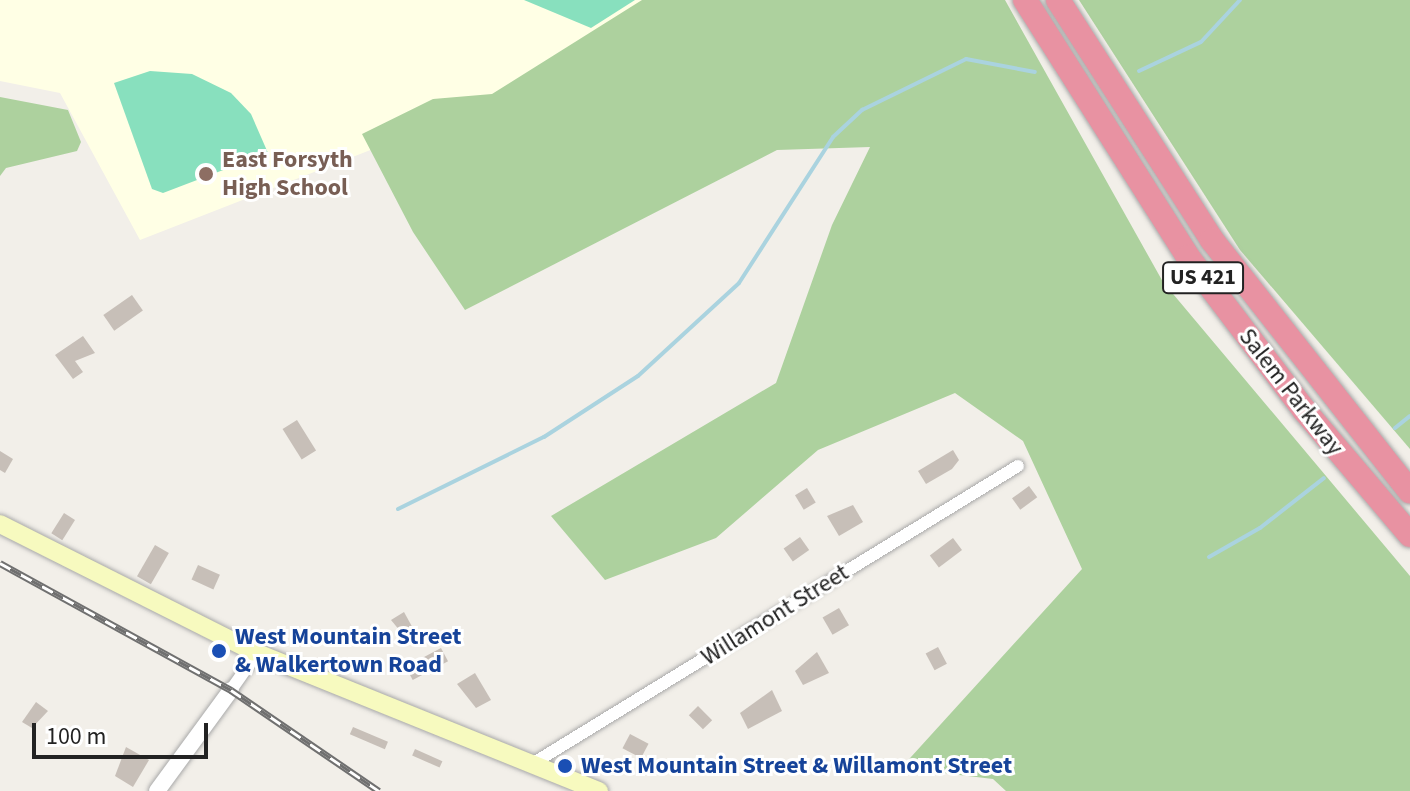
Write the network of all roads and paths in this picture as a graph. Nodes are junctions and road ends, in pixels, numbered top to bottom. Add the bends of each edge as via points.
1 (1025, 0) edge
2 (1058, 0) edge
3 (1018, 466) dead end
4 (1410, 492) edge
5 (0, 524) edge
6 (1410, 535) edge
7 (257, 653) junction
8 (231, 690) joint
9 (532, 764) junction
10 (157, 791) edge
11 (599, 791) edge

1 - 6 highway, Salem Parkway / US 421 via 1195,267 1304,410
2 - 4 highway, Salem Parkway / US 421 via 1221,253
3 - 9 street, Willamont Street
5 - 7 main road
7 - 8 street
7 - 9 main road
8 - 10 street
9 - 11 main road

